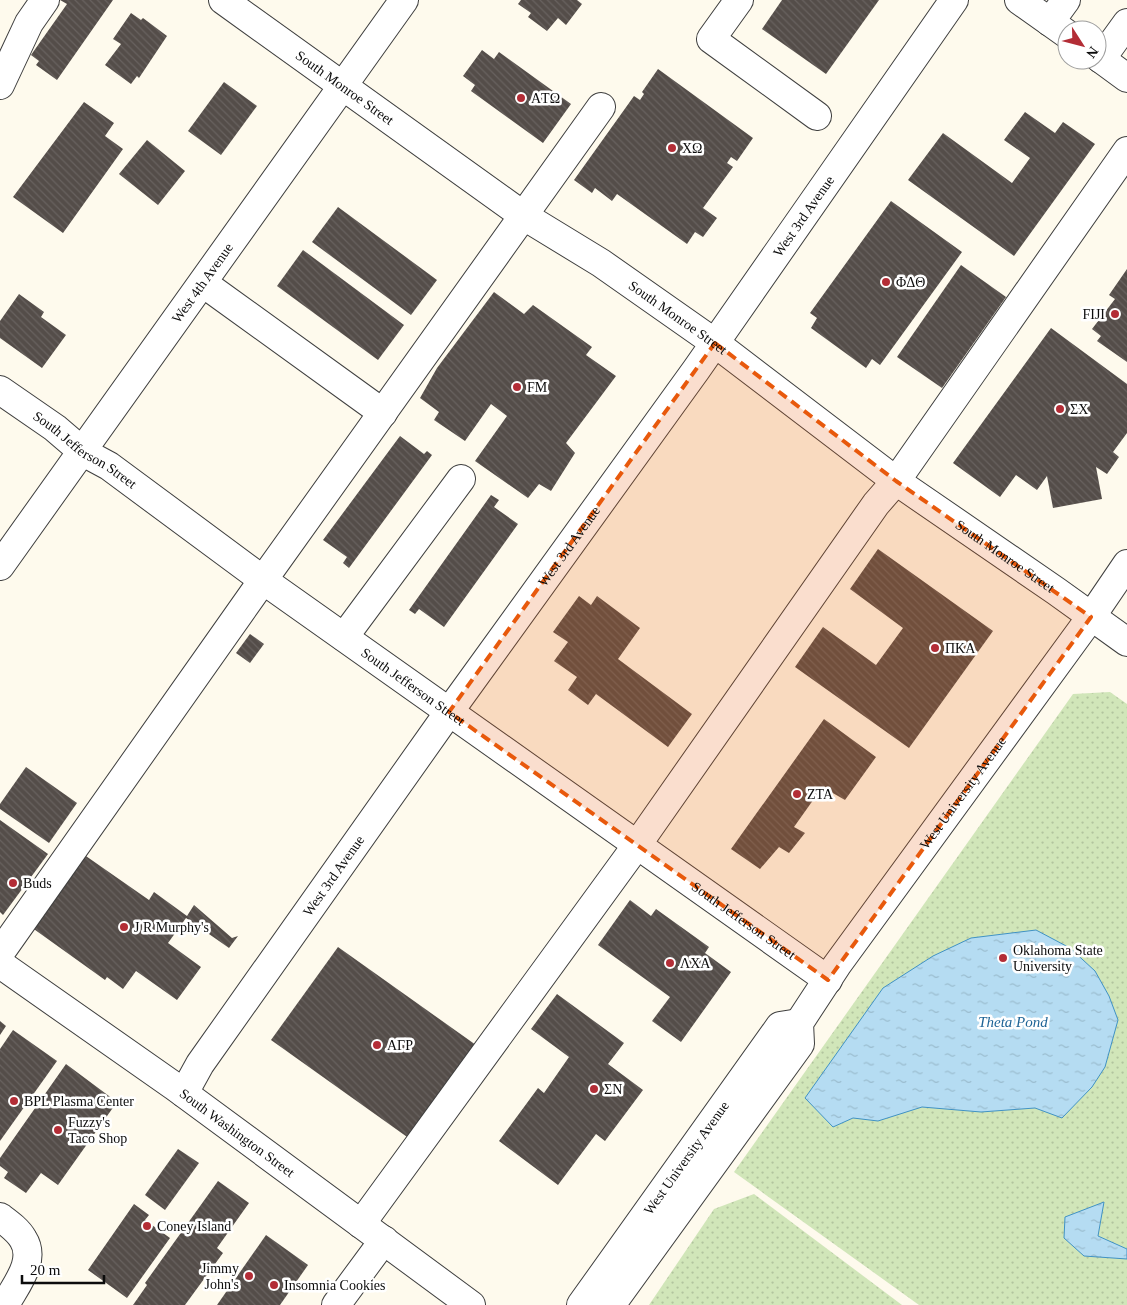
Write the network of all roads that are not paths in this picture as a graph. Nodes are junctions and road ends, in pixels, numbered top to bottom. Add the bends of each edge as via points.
1 (45, 0) edge
2 (223, 0) edge
3 (404, 0) edge
4 (739, 0) edge
5 (954, 0) edge
6 (1019, 0) edge
7 (1066, 0) edge
8 (1060, 20) edge
9 (1127, 23) edge
10 (1057, 27) edge
11 (1107, 47) edge
12 (1107, 63) edge
13 (1127, 78) edge
14 (0, 85) edge
15 (344, 86) junction
16 (601, 107) dead end
17 (817, 116) dead end
18 (1127, 151) edge
19 (524, 216) junction
20 (203, 283) junction
21 (715, 343) junction
22 (0, 390) edge
23 (383, 413) junction
24 (83, 452) junction
25 (461, 478) dead end
26 (896, 482) junction
27 (1127, 564) edge
28 (0, 566) edge
29 (263, 580) junction
30 (1091, 617) junction
31 (344, 638) junction
32 (1127, 642) edge
33 (450, 712) junction
34 (637, 845) junction
35 (0, 953) edge
36 (0, 964) edge
37 (828, 980) junction
38 (800, 1023) junction
39 (184, 1093) junction
40 (0, 1216) edge
41 (361, 1224) junction
42 (384, 1240) junction
43 (5, 1305) edge
44 (336, 1305) edge
45 (471, 1305) edge
46 (581, 1305) edge
47 (611, 1305) edge

1 - 14 street via 29,23
2 - 15 street, South Monroe Street
3 - 15 street, West 4th Avenue
4 - 17 street via 711,39
5 - 21 street, West 3rd Avenue
6 - 10 street
7 - 8 street
9 - 11 street
12 - 13 street
15 - 19 street, South Monroe Street
15 - 20 street, West 4th Avenue
16 - 19 street
18 - 26 street
19 - 21 street, South Monroe Street via 601,263
19 - 23 street
20 - 23 street
20 - 24 street, West 4th Avenue
21 - 26 street, South Monroe Street
21 - 33 street, West 3rd Avenue
22 - 24 street, South Jefferson Street
23 - 29 street
24 - 28 street, West 4th Avenue
24 - 29 street, South Jefferson Street via 109,466
25 - 31 street
26 - 30 street, South Monroe Street
26 - 34 street via 876,504
27 - 30 street, West University Avenue
29 - 31 street, South Jefferson Street
29 - 35 street
30 - 32 street, South Monroe Street
30 - 37 street, West University Avenue
31 - 33 street, South Jefferson Street
33 - 34 street, South Jefferson Street
33 - 39 street, West 3rd Avenue via 200,1064
34 - 37 street, South Jefferson Street
34 - 41 street
36 - 39 street, South Washington Street
37 - 38 street, West University Avenue
38 - 46 street, West University Avenue via 780,1026
38 - 47 street, West University Avenue via 800,1044
39 - 41 street, South Washington Street
40 - 43 street via 24,1239 28,1256 24,1272
41 - 42 street, South Washington Street
42 - 44 street
42 - 45 street, South Washington Street

